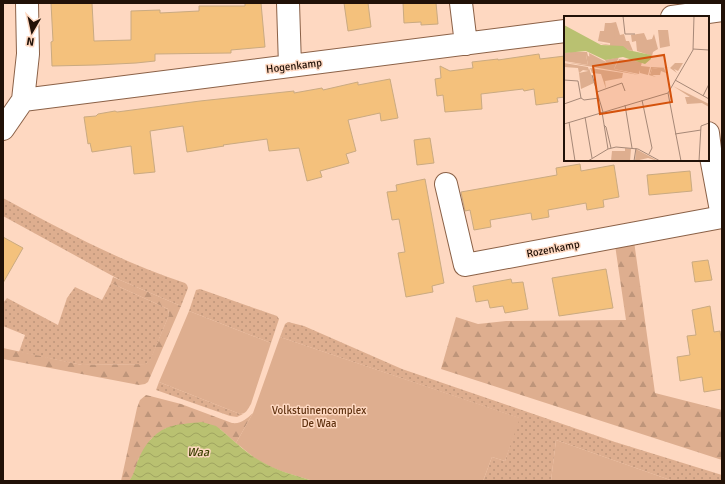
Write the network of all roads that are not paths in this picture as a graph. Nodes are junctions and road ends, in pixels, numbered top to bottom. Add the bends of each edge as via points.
1 (26, 3) edge
2 (288, 3) edge
3 (461, 3) edge
4 (706, 11) edge
5 (678, 16) edge
6 (564, 31) edge
7 (466, 44) junction
8 (290, 66) junction
9 (23, 100) junction
10 (3, 129) edge
11 (709, 136) edge
12 (716, 157) edge
13 (446, 184) dead end
14 (722, 216) edge

1 - 9 street via 28,54
2 - 8 street
3 - 7 street
4 - 5 street
6 - 7 street, Hogenkamp
7 - 8 street, Hogenkamp
8 - 9 street, Hogenkamp
9 - 10 street
11 - 12 street
12 - 14 street
13 - 14 street, Rozenkamp via 465,265

